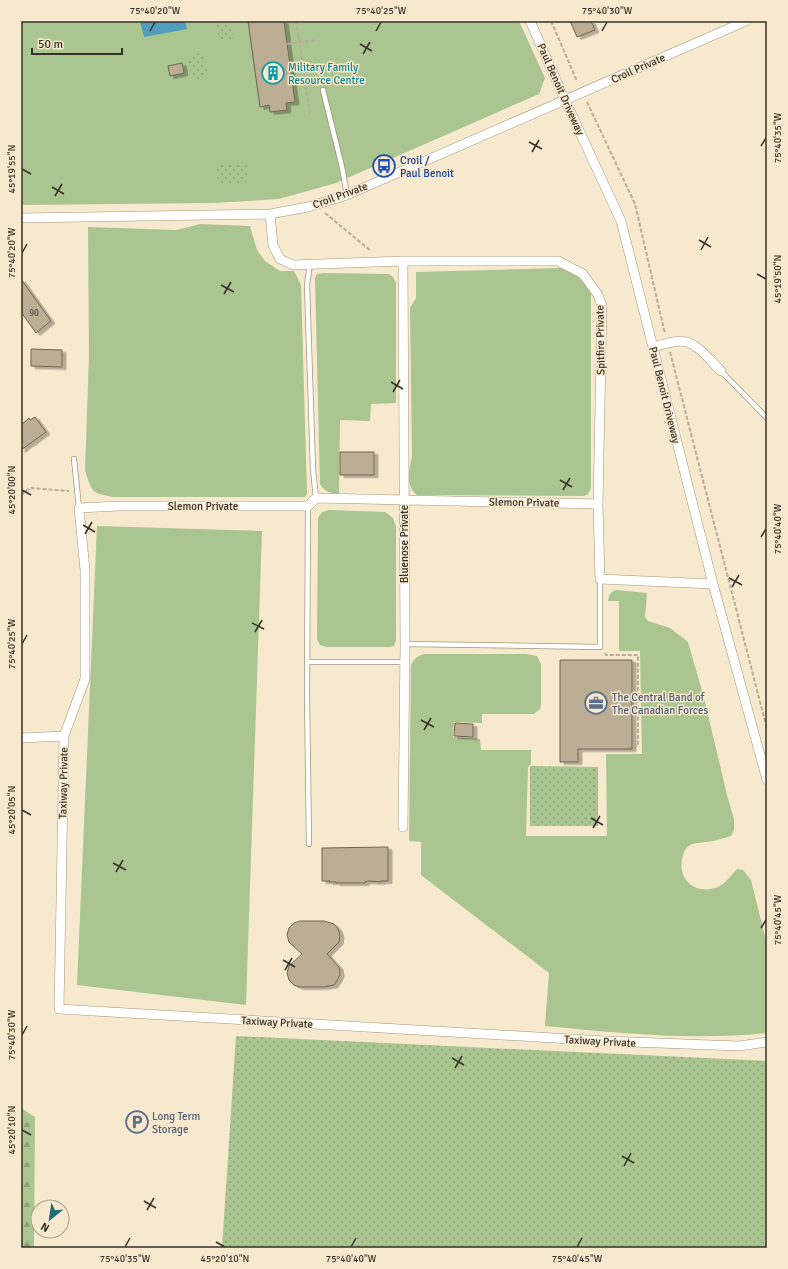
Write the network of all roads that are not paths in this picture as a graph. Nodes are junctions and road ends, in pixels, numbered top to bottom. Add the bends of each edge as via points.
1 (530, 21) edge
2 (746, 21) edge
3 (323, 90) dead end
4 (565, 100) junction
5 (347, 194) junction
6 (270, 214) junction
7 (21, 218) edge
8 (403, 261) junction
9 (310, 264) junction
10 (653, 347) junction
11 (721, 372) joint
12 (767, 418) edge
13 (74, 459) dead end
14 (316, 498) junction
15 (404, 500) junction
16 (598, 504) junction
17 (308, 506) junction
18 (79, 508) junction
19 (600, 580) junction
20 (713, 584) junction
21 (404, 644) junction
22 (308, 662) junction
23 (404, 662) junction
24 (64, 736) junction
25 (21, 738) edge
26 (767, 780) edge
27 (403, 827) dead end
28 (309, 844) dead end
29 (767, 1042) edge

1 - 4 street, Paul Benoit Driveway
2 - 4 street, Croil Private
3 - 5 lane
4 - 5 street, Croil Private
4 - 10 street, Paul Benoit Driveway via 621,221
5 - 6 street, Croil Private via 315,205
6 - 7 street, Croil Private
6 - 9 street, Spitfire Private via 273,245 280,259 292,265
8 - 9 street, Spitfire Private
8 - 15 street, Bluenose Private
8 - 16 street, Spitfire Private via 558,261 583,274 598,295 602,306
9 - 14 lane via 307,285
10 - 11 street via 681,341 689,343 698,348
10 - 20 street, Paul Benoit Driveway
11 - 12 lane
13 - 18 lane
14 - 15 street, Slemon Private
14 - 17 street
15 - 16 street, Slemon Private
15 - 21 street, Bluenose Private
16 - 19 street, Spitfire Private
17 - 18 street, Slemon Private
17 - 22 lane
18 - 24 street via 85,570 85,679
19 - 20 street
19 - 21 lane via 600,647
20 - 26 street, Paul Benoit Driveway
21 - 23 street, Bluenose Private
22 - 23 lane
22 - 28 lane
23 - 27 street, Bluenose Private
24 - 25 street
24 - 29 street, Taxiway Private via 59,1009 402,1025 620,1042 739,1046

